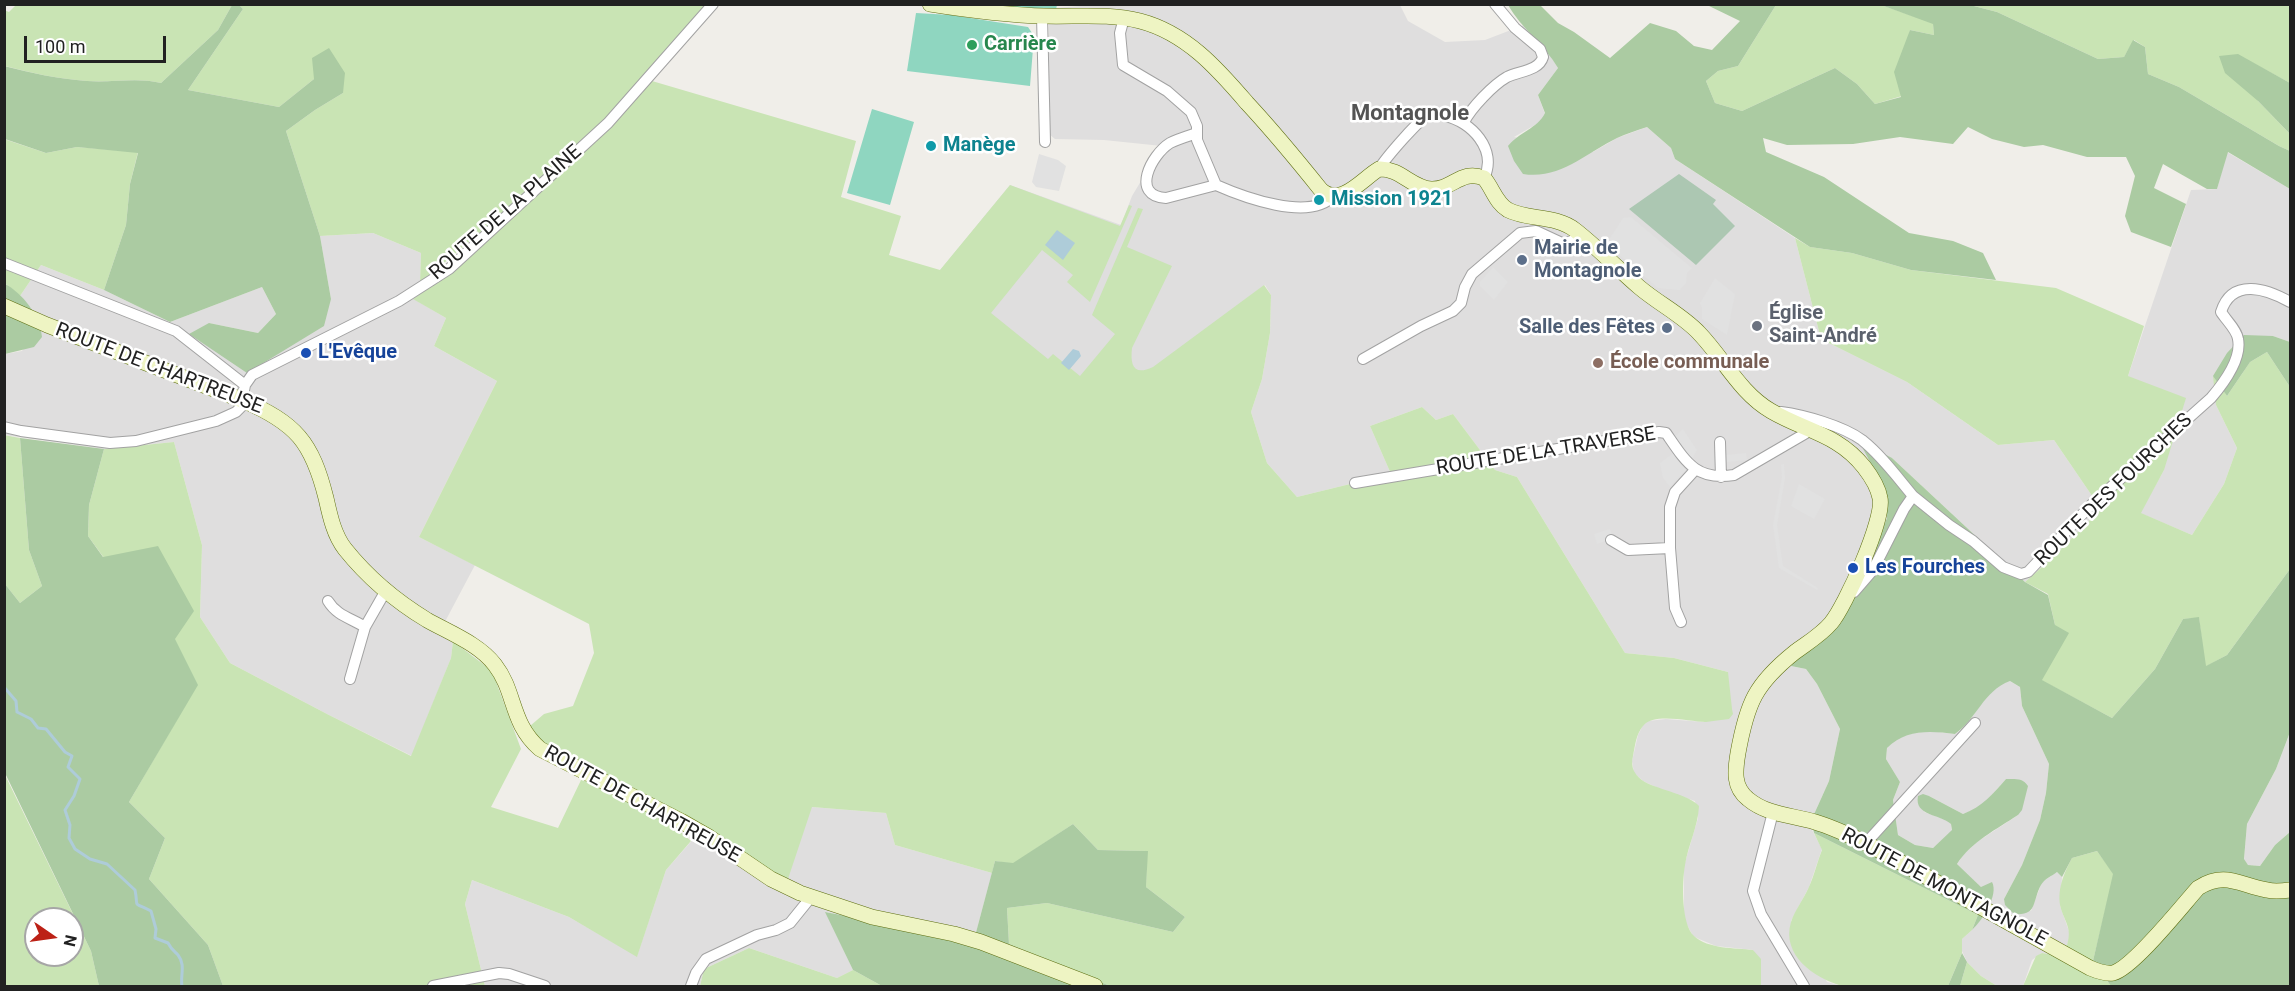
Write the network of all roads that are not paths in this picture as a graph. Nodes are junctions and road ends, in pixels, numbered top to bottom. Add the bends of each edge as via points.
1 (713, 4) edge
2 (930, 4) edge
3 (1495, 4) edge
4 (1042, 16) junction
5 (1124, 18) junction
6 (1464, 122) junction
7 (1197, 133) junction
8 (1045, 142) dead end
9 (1379, 169) junction
10 (1484, 178) junction
11 (1216, 185) junction
12 (1333, 196) junction
13 (1580, 235) junction
14 (4, 263) edge
15 (2290, 302) edge
16 (4, 306) edge
17 (1363, 359) dead end
18 (244, 392) junction
19 (1771, 411) junction
20 (4, 427) edge
21 (1814, 429) junction
22 (1720, 442) dead end
23 (1695, 470) junction
24 (1721, 477) junction
25 (1354, 483) dead end
26 (1913, 496) junction
27 (1611, 540) dead end
28 (1670, 548) junction
29 (385, 592) junction
30 (328, 600) dead end
31 (1844, 603) junction
32 (1681, 622) dead end
33 (365, 627) junction
34 (351, 679) dead end
35 (1974, 723) dead end
36 (1773, 812) junction
37 (1866, 843) junction
38 (2290, 890) edge
39 (811, 897) junction
40 (433, 987) edge
41 (545, 987) edge
42 (691, 987) edge
43 (1095, 987) edge
44 (1804, 987) edge

1 - 18 street, ROUTE DE LA PLAINE via 608,123 449,269 399,301 252,375
2 - 4 street
3 - 6 street via 1540,49 1543,57 1538,65 1502,81 1468,113
4 - 5 street
4 - 8 street
5 - 7 street via 1120,33 1123,65 1191,112
5 - 12 street via 1152,25 1194,48 1225,77 1321,190
6 - 9 street via 1439,114 1428,115
6 - 10 street via 1483,143 1488,167
7 - 11 street
7 - 11 street via 1170,143 1155,157 1146,181 1148,189 1158,198 1166,198
9 - 10 street via 1395,171 1429,189 1470,175
9 - 12 street via 1352,189
10 - 13 street, ROUTE DE MONTAGNOLE via 1507,209 1558,222
11 - 12 street via 1288,207 1319,206
13 - 17 street via 1564,244 1536,231 1520,233 1472,274 1461,303 1453,311
13 - 19 street, ROUTE DE MONTAGNOLE via 1640,288 1694,328 1744,389
14 - 18 street via 176,331
15 - 26 street, ROUTE DES FOURCHES via 2270,292 2251,289 2237,291 2225,301 2220,312 2239,340 2222,385 2091,506 2028,572 2021,574 2003,567
16 - 18 street, ROUTE DE CHARTREUSE via 46,325
18 - 20 street, ROUTE DE LA PLAINE via 241,407 216,421 123,443
18 - 29 street, ROUTE DE CHARTREUSE via 298,434 317,466 342,544
19 - 21 street, ROUTE DE MONTAGNOLE
19 - 26 street via 1796,414 1859,438
21 - 24 street via 1734,475
21 - 31 street, ROUTE DE MONTAGNOLE via 1857,458 1881,499 1879,521
22 - 24 street
23 - 24 street
23 - 25 street, ROUTE DE LA TRAVERSE via 1666,433 1659,432
23 - 28 street via 1671,500
26 - 31 street via 1873,570
27 - 28 street via 1628,550
28 - 32 street via 1675,608
29 - 33 street
29 - 39 street, ROUTE DE CHARTREUSE via 488,657 500,673 520,726 540,748 681,821 771,879
30 - 33 street via 339,615
31 - 36 street, ROUTE DE MONTAGNOLE via 1827,627 1767,677 1747,712 1736,767 1738,787 1748,798
33 - 34 street
35 - 37 street
36 - 37 street, ROUTE DE MONTAGNOLE via 1822,824
36 - 44 street via 1754,891 1761,914
37 - 38 street, ROUTE DE MONTAGNOLE via 2105,973 2131,961 2198,888 2215,879 2269,891
39 - 42 street via 790,923 706,959
39 - 43 street, ROUTE DE CHARTREUSE via 872,917 981,942
40 - 41 street via 499,973

